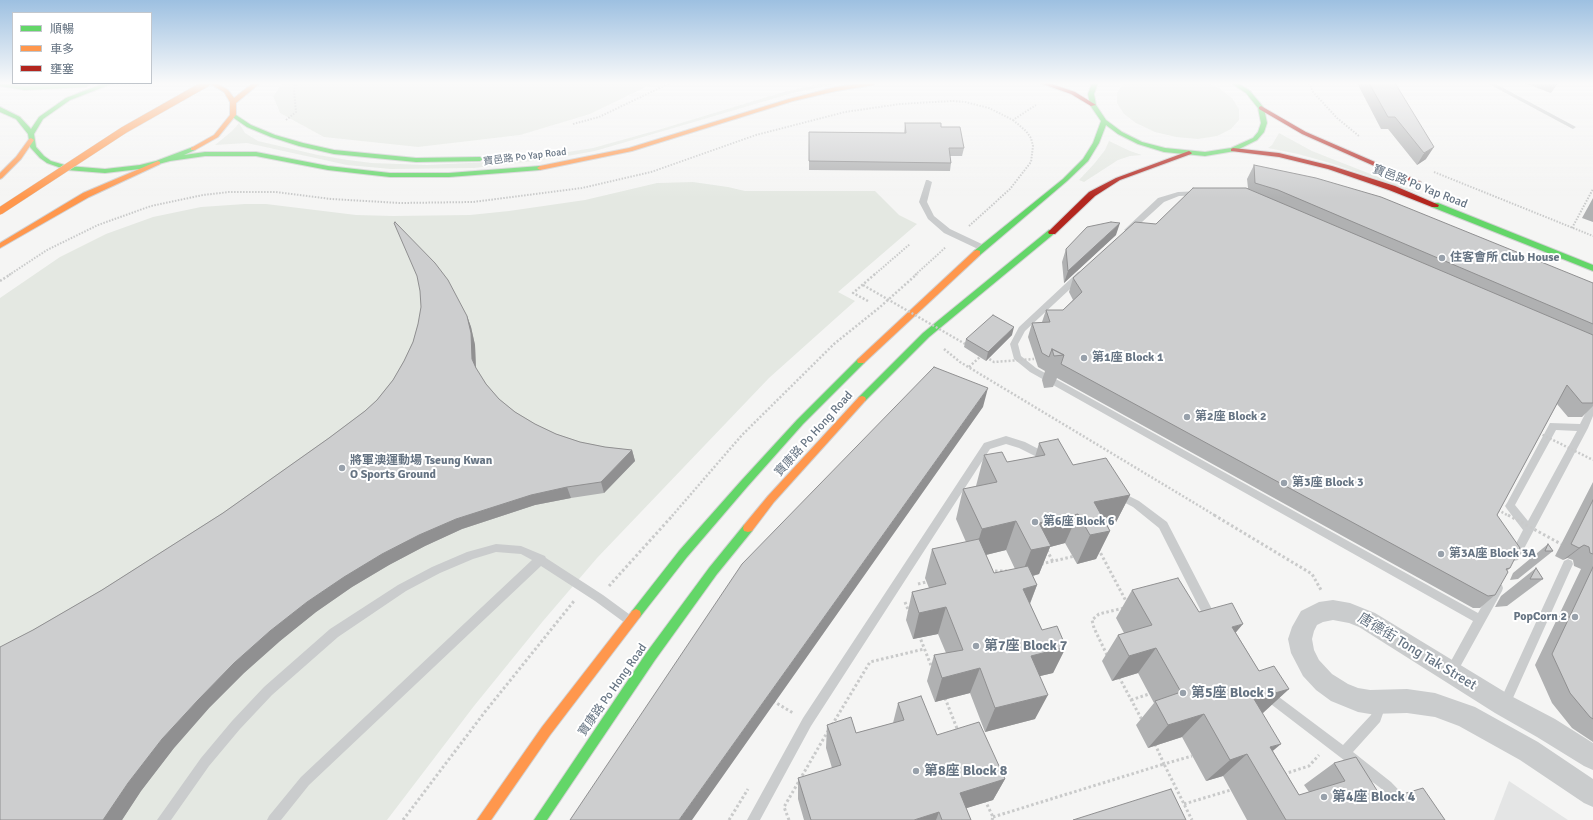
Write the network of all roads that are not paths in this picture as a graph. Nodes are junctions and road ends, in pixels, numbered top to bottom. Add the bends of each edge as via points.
1 (20, 121) edge
2 (39, 121) edge
3 (128, 121) edge
4 (140, 121) edge
5 (229, 121) edge
6 (242, 121) edge
7 (723, 121) edge
8 (1104, 121) joint
9 (1264, 121) edge
10 (1284, 121) edge
11 (1562, 121) edge
12 (1573, 127) dead end
13 (31, 137) junction
14 (1233, 150) junction
15 (1189, 153) junction
16 (492, 158) dead end
17 (172, 159) junction
18 (158, 163) junction
19 (0, 177) edge
20 (928, 182) dead end
21 (1424, 185) dead end
22 (1210, 193) edge
23 (0, 203) edge
24 (0, 211) edge
25 (1120, 238) edge
26 (0, 246) edge
27 (983, 248) junction
28 (1593, 268) edge
29 (1086, 270) edge
30 (1593, 406) edge
31 (1583, 428) junction
32 (1056, 462) edge
33 (1109, 490) edge
34 (1529, 529) junction
35 (541, 560) junction
36 (1510, 564) edge
37 (1568, 564) dead end
38 (1503, 578) edge
39 (1481, 620) junction
40 (630, 621) junction
41 (1216, 629) edge
42 (1451, 672) junction
43 (1260, 688) edge
44 (1382, 701) junction
45 (1504, 705) junction
46 (1344, 753) junction
47 (1593, 757) edge
48 (1593, 794) edge
49 (164, 820) edge
50 (273, 820) edge
51 (483, 820) edge
52 (540, 820) edge
53 (753, 820) edge
54 (1417, 820) edge

1 - 13 main road
2 - 13 main road
3 - 23 main road
4 - 24 main road, bridge
5 - 17 main road via 216,136
6 - 16 main road, 寶邑路 Po Yap Road via 273,136 334,152 416,160
7 - 17 main road, 寶邑路 Po Yap Road via 630,150 564,164 449,176 346,171 244,153 204,154
8 - 15 main road, 寶邑路 Po Yap Road via 1120,133 1140,142 1164,150
8 - 27 main road, 寶康路 Po Hong Road via 1086,160
9 - 14 main road, 寶邑路 Po Yap Road via 1261,132 1255,139
10 - 21 main road, 寶邑路 Po Yap Road via 1304,133
11 - 12 lane
13 - 18 main road via 33,147 42,157 48,162 67,168 105,171
13 - 19 main road via 20,158
14 - 15 main road, 寶邑路 Po Yap Road via 1205,154
14 - 28 main road, 寶邑路 Po Yap Road via 1279,155 1330,167 1392,188
15 - 52 main road, 寶康路 Po Hong Road via 1118,179 1092,194 1048,234 926,335 877,383 771,499 713,571 651,656
17 - 18 main road
18 - 26 main road via 86,195
20 - 27 lane via 923,202 932,217 941,227
22 - 25 lane via 1178,194 1161,200
27 - 40 main road, 寶康路 Po Hong Road via 852,369 800,422 683,554
29 - 39 lane via 1022,329 1014,344 1016,357 1032,370
30 - 31 lane
31 - 34 lane
31 - 34 lane via 1553,426 1510,506
32 - 53 lane via 1006,440 987,446 807,722
33 - 41 lane via 1136,504 1163,525
34 - 36 lane
35 - 40 lane
35 - 49 lane via 521,550 483,550 436,570 362,614 312,652 268,691 205,762
35 - 50 lane via 305,781
37 - 45 lane
38 - 39 lane
39 - 42 lane
40 - 51 main road, 寶康路 Po Hong Road via 546,731
42 - 44 street, 唐德街 Tong Tak Street via 1367,620 1350,613 1333,610 1319,612 1309,618 1300,639 1303,653 1311,668 1324,682 1340,693 1358,700
42 - 45 street, 唐德街 Tong Tak Street
43 - 46 lane
44 - 46 lane via 1376,718
44 - 48 street, 唐德街 Tong Tak Street via 1435,705 1466,716 1529,751
45 - 47 street, 唐德街 Tong Tak Street
46 - 54 lane via 1387,786

